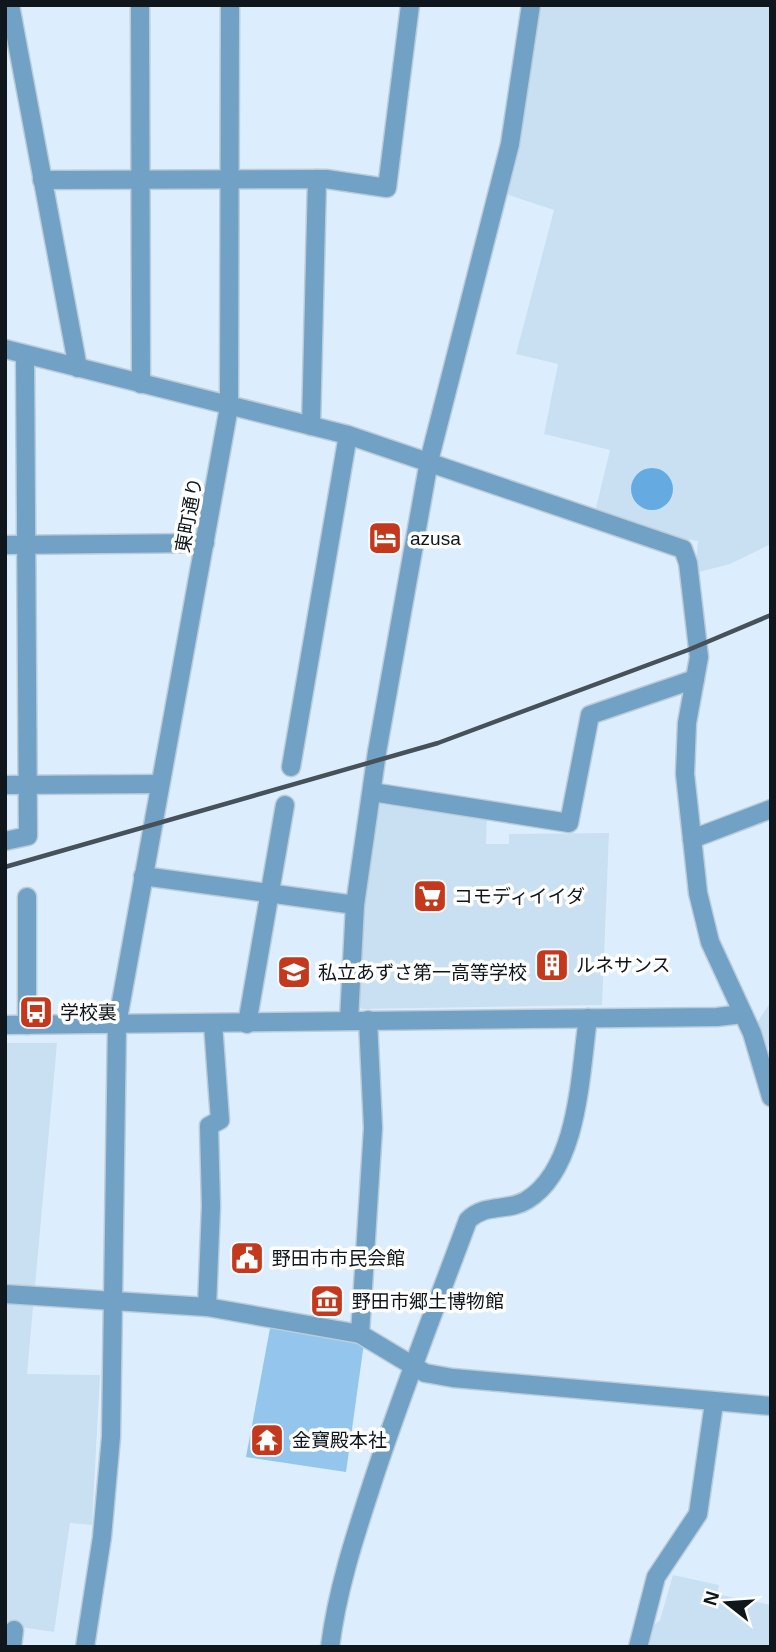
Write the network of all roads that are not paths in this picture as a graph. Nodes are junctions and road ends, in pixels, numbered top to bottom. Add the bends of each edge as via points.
1 (10, 5) edge
2 (140, 5) edge
3 (230, 5) edge
4 (410, 5) edge
5 (531, 5) edge
6 (140, 178) junction
7 (229, 178) junction
8 (317, 178) junction
9 (42, 180) junction
10 (5, 349) edge
11 (25, 355) junction
12 (78, 368) junction
13 (141, 384) junction
14 (229, 407) junction
15 (311, 426) junction
16 (348, 435) junction
17 (429, 461) junction
18 (205, 542) junction
19 (26, 544) junction
20 (5, 545) edge
21 (695, 680) junction
22 (291, 767) dead end
23 (5, 785) edge
24 (26, 785) junction
25 (160, 785) junction
26 (372, 792) junction
27 (285, 804) dead end
28 (771, 809) edge
29 (692, 839) junction
30 (5, 841) edge
31 (143, 876) junction
32 (270, 893) junction
33 (27, 897) dead end
34 (355, 905) junction
35 (743, 1014) junction
36 (588, 1018) junction
37 (349, 1020) junction
38 (368, 1020) junction
39 (117, 1024) junction
40 (213, 1024) junction
41 (247, 1024) junction
42 (5, 1025) edge
43 (27, 1025) junction
44 (771, 1097) edge
45 (5, 1294) edge
46 (113, 1302) junction
47 (207, 1307) junction
48 (360, 1334) junction
49 (414, 1365) junction
50 (714, 1403) junction
51 (771, 1406) edge
52 (85, 1647) edge
53 (330, 1647) edge
54 (638, 1647) edge

1 - 9 street
2 - 6 street
3 - 7 street, 東町通り
4 - 8 street via 387,188
5 - 17 street via 510,144
6 - 7 street
6 - 9 street
6 - 13 street
7 - 8 street
7 - 14 street, 東町通り
8 - 15 street
9 - 12 street
10 - 11 street
11 - 12 street
11 - 19 street
12 - 13 street
13 - 14 street
14 - 15 street
14 - 18 street, 東町通り
15 - 16 street
16 - 17 street
16 - 22 street
17 - 21 street via 683,549 699,657
17 - 26 street
18 - 19 street
18 - 25 street, 東町通り
19 - 20 street
19 - 24 street
21 - 26 street via 590,715 569,823
21 - 29 street via 685,774
23 - 24 street
24 - 25 street
24 - 30 street via 28,836
25 - 31 street, 東町通り
26 - 34 street
27 - 32 street
28 - 29 street
29 - 35 street via 709,942
31 - 32 street
31 - 39 street, 東町通り
32 - 34 street
32 - 41 street
33 - 43 street
34 - 37 street
35 - 36 street
35 - 44 street
36 - 38 street
36 - 49 street via 572,1132 561,1159 544,1189 525,1202 476,1212 468,1220
37 - 38 street
37 - 41 street
38 - 48 street via 373,1128
39 - 40 street
39 - 43 street
39 - 46 street, 東町通り
40 - 41 street
40 - 47 street via 220,1120 209,1126
42 - 43 street
45 - 46 street
46 - 47 street
46 - 52 street, 東町通り via 111,1437
47 - 48 street
48 - 49 street
49 - 50 street via 425,1374 453,1378
49 - 53 street via 349,1554
50 - 51 street
50 - 54 street via 698,1514 656,1577

